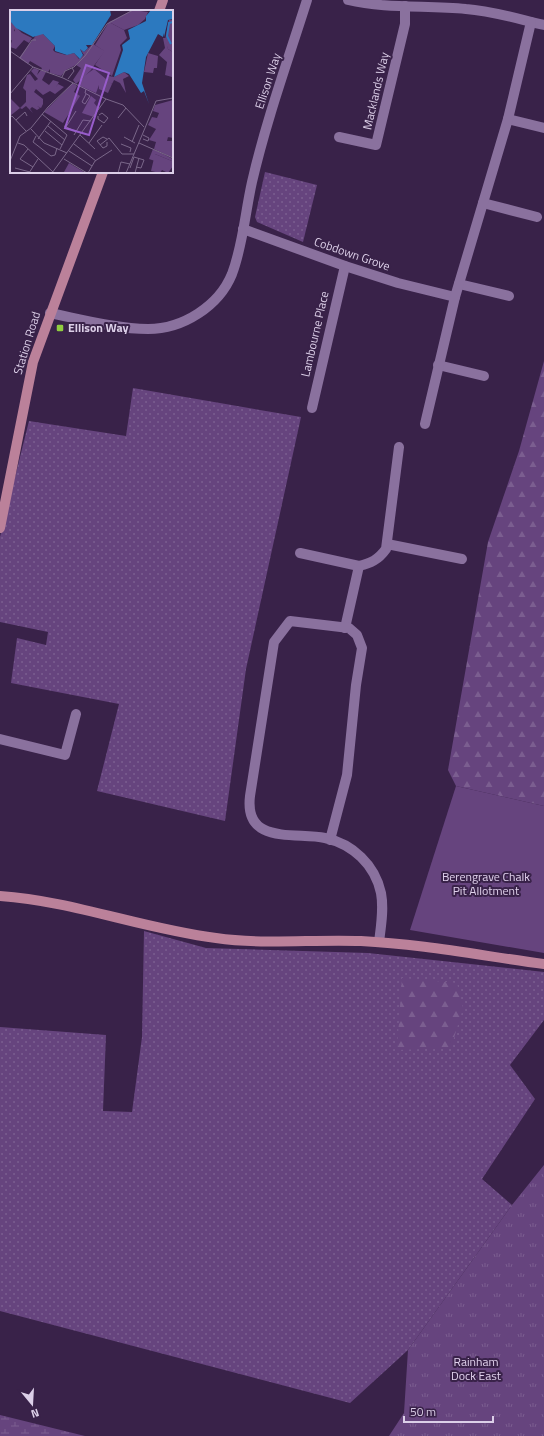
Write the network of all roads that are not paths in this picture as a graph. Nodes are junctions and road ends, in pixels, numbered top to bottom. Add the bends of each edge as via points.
1 (163, 0) edge
2 (307, 0) edge
3 (348, 0) edge
4 (405, 6) junction
5 (159, 10) edge
6 (532, 22) junction
7 (544, 25) edge
8 (508, 119) junction
9 (544, 128) edge
10 (339, 137) dead end
11 (102, 173) edge
12 (483, 203) junction
13 (537, 217) dead end
14 (243, 229) junction
15 (345, 266) junction
16 (459, 284) junction
17 (509, 296) dead end
18 (455, 297) junction
19 (50, 313) junction
20 (438, 365) junction
21 (484, 376) dead end
22 (312, 408) dead end
23 (425, 424) dead end
24 (399, 447) dead end
25 (3, 501) edge
26 (0, 528) edge
27 (387, 544) junction
28 (300, 553) dead end
29 (462, 559) dead end
30 (359, 566) junction
31 (345, 628) junction
32 (76, 714) dead end
33 (0, 739) edge
34 (330, 840) junction
35 (0, 896) edge
36 (379, 942) junction
37 (544, 964) edge

1 - 5 main road
2 - 14 street, Ellison Way via 268,121
3 - 4 street
4 - 6 street via 484,11
4 - 10 street, Macklands Way via 405,24 376,145
6 - 7 street
6 - 8 street
8 - 9 street
8 - 12 street
11 - 19 main road, Station Road
12 - 13 street
12 - 16 street
14 - 15 street, Cobdown Grove
14 - 19 street, Ellison Way via 232,273 224,289 210,306 184,321 163,328 149,329
15 - 18 street, Cobdown Grove
15 - 22 street, Lambourne Place
16 - 17 street
16 - 18 street
18 - 20 street
19 - 25 main road, Station Road via 33,362
20 - 21 street
20 - 23 street
24 - 27 street
25 - 26 main road, Station Road
27 - 29 street
27 - 30 street via 386,550 379,558
28 - 30 street
30 - 31 street
31 - 34 street via 349,628 357,635 362,648 347,775
31 - 34 street via 290,621 274,642 249,801 252,819 266,831
32 - 33 street via 65,755
34 - 36 street via 346,846 361,857 376,878 382,900
35 - 36 main road via 40,901 172,931 217,938
36 - 37 main road

